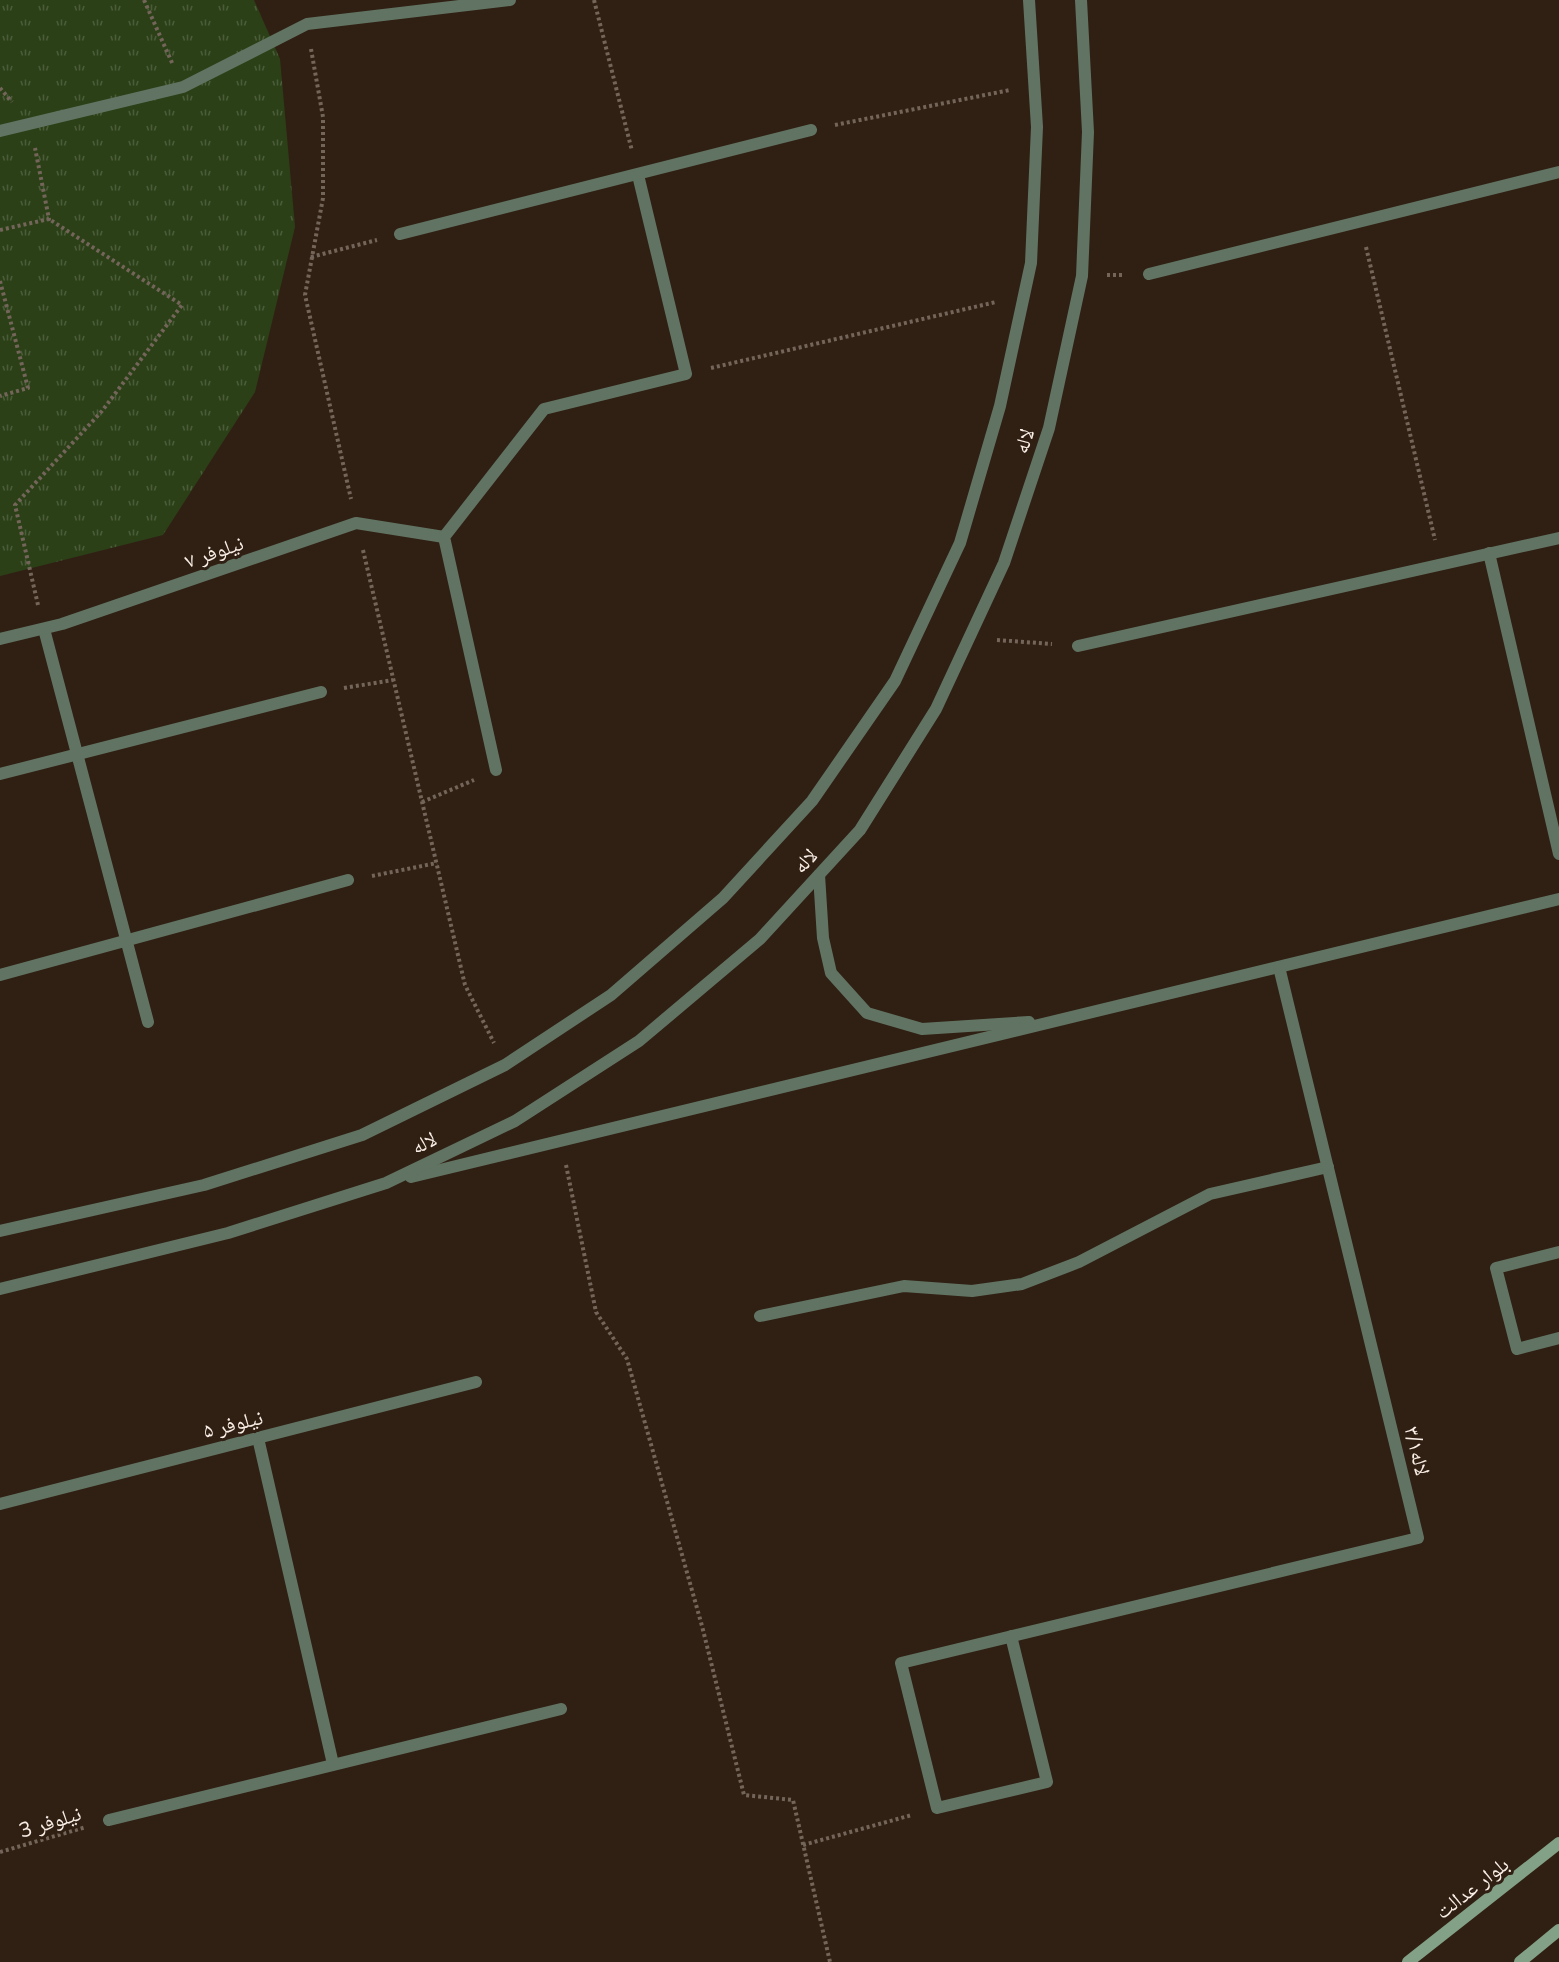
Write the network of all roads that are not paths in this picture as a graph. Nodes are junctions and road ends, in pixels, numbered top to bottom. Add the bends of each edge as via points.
1 (510, 0) edge
2 (1029, 0) edge
3 (1081, 0) edge
4 (811, 130) road end
5 (0, 131) edge
6 (1559, 172) edge
7 (638, 175) junction
8 (400, 234) road end
9 (1149, 274) road end
10 (444, 537) junction
11 (1559, 538) edge
12 (1489, 554) junction
13 (44, 629) junction
14 (0, 639) edge
15 (1078, 646) road end
16 (321, 692) road end
17 (77, 754) junction
18 (496, 770) road end
19 (0, 774) edge
20 (1559, 854) edge
21 (819, 875) junction
22 (348, 880) road end
23 (1559, 899) edge
24 (127, 940) junction
25 (1279, 967) junction
26 (0, 975) edge
27 (1063, 1019) junction
28 (148, 1022) dead end
29 (1328, 1167) junction
30 (386, 1183) junction
31 (0, 1231) edge
32 (1559, 1252) edge
33 (0, 1289) edge
34 (760, 1316) dead end
35 (1559, 1338) edge
36 (476, 1382) dead end
37 (258, 1438) junction
38 (0, 1504) edge
39 (1011, 1636) junction
40 (561, 1708) dead end
41 (333, 1764) junction
42 (109, 1820) road end
43 (1559, 1843) edge
44 (1559, 1930) edge
45 (1408, 1962) edge
46 (1520, 1962) edge

1 - 5 street via 307,24 183,87
2 - 31 street, لاله via 1037,127 1031,251 1000,406 960,543 895,681 812,801 723,898 611,995 506,1065 362,1135 204,1185
3 - 21 street, لاله via 1088,132 1082,276 1049,428 1004,563 936,709 867,820
4 - 7 street
6 - 9 street
7 - 8 street
7 - 10 street via 686,374 544,409
10 - 13 street, نیلوفر ۷ via 356,523
10 - 18 street
11 - 12 street
12 - 15 street
12 - 20 street
13 - 14 street, نیلوفر ۷
13 - 17 street
16 - 17 street
17 - 19 street
17 - 24 street
21 - 27 street via 823,938 831,973 867,1013 922,1029
21 - 30 street, لاله via 760,939 639,1041 515,1121
22 - 24 street
23 - 25 street
24 - 26 street
24 - 28 street
25 - 27 street
25 - 29 street, لاله۳/۱
27 - 30 street
29 - 34 street via 1210,1194 1079,1262 1022,1284 972,1291 904,1286
29 - 39 street, لاله۳/۱ via 1418,1538
30 - 33 street, لاله via 228,1233
32 - 35 street via 1496,1268 1517,1349
36 - 37 street, نیلوفر ۵
37 - 38 street, نیلوفر ۵
37 - 41 street
39 - 39 street via 1047,1782 937,1808 901,1663
40 - 41 street
41 - 42 street
43 - 45 main road, بلوار عدالت
44 - 46 main road

